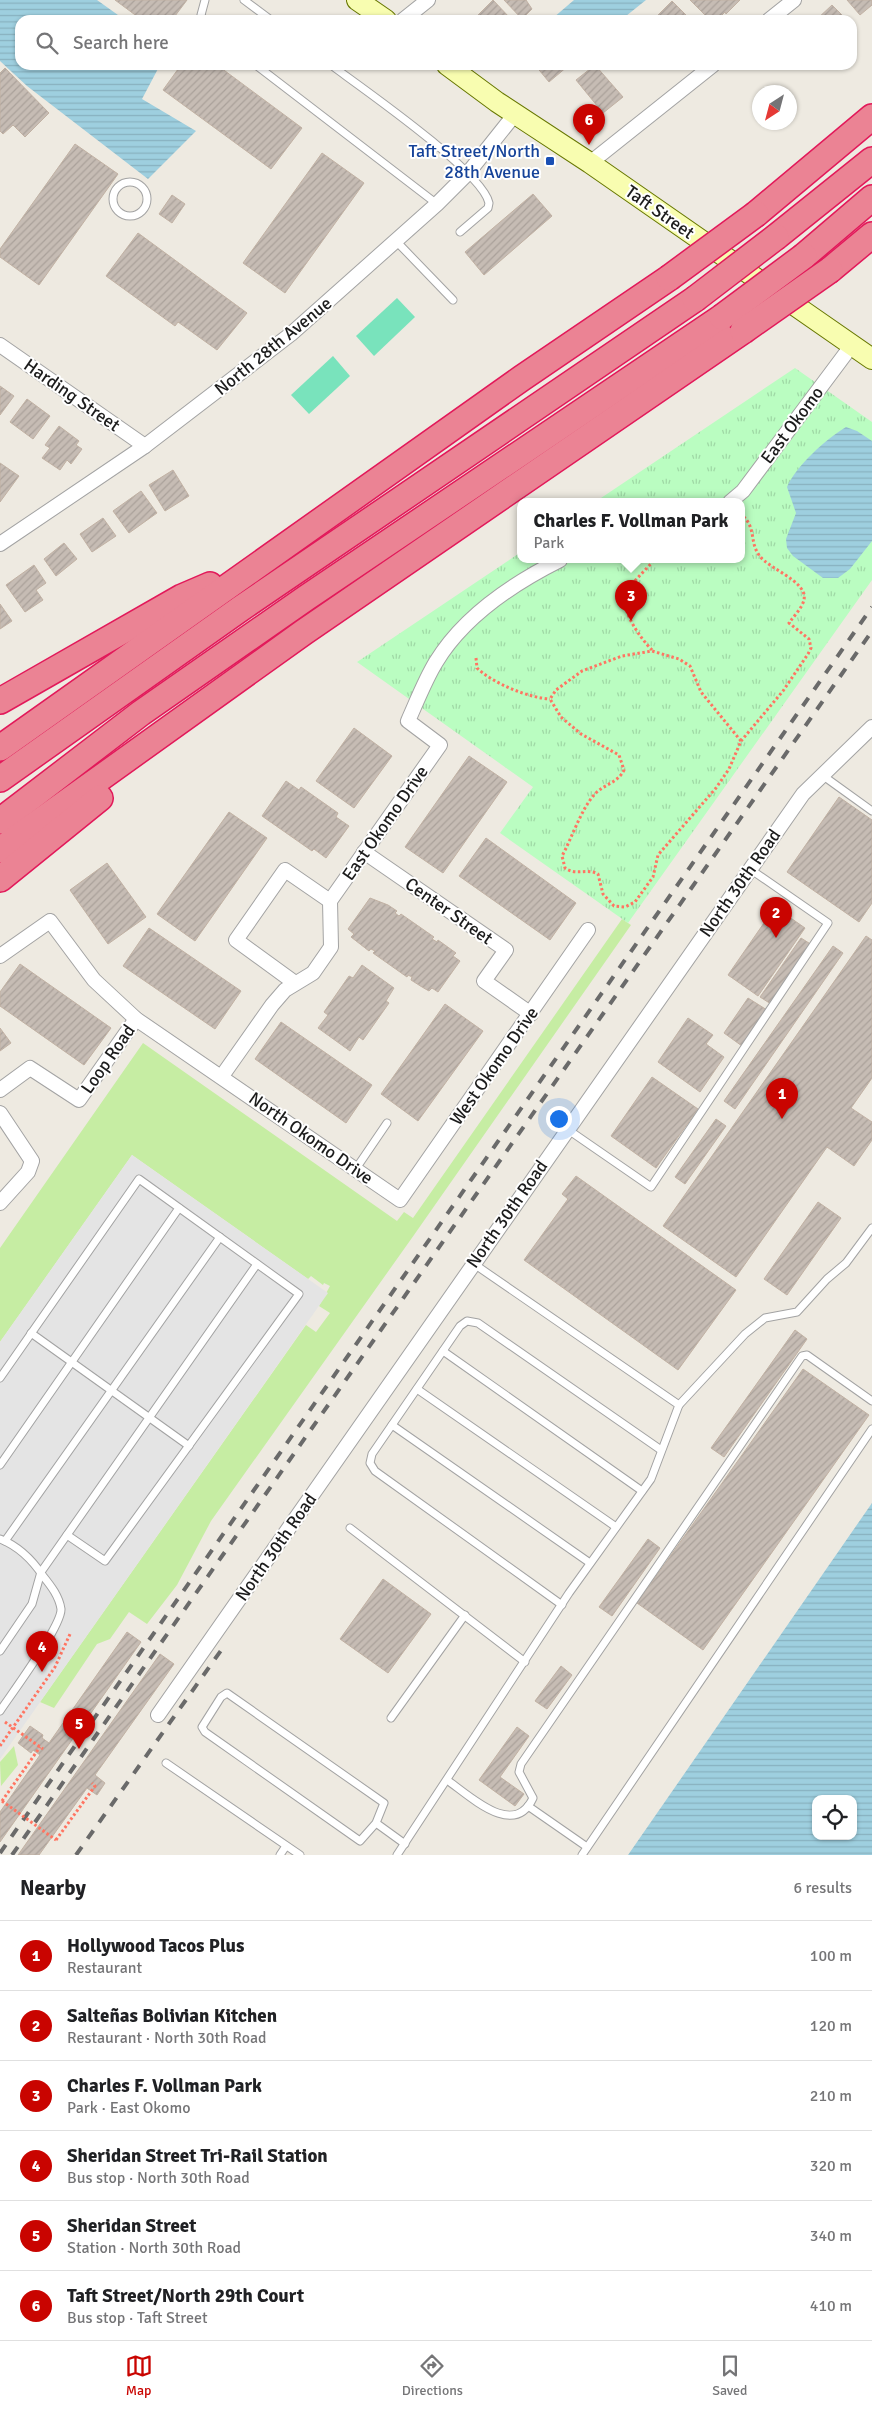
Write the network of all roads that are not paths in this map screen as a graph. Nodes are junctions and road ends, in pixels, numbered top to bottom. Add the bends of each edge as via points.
1 (205, 0) edge
2 (244, 0) edge
3 (357, 0) edge
4 (428, 0) edge
5 (794, 0) edge
6 (201, 15) edge
7 (264, 15) edge
8 (379, 15) edge
9 (409, 15) edge
10 (775, 15) edge
11 (263, 70) edge
12 (338, 70) edge
13 (454, 70) edge
14 (707, 70) edge
15 (515, 114) junction
16 (872, 117) edge
17 (872, 160) edge
18 (590, 163) junction
19 (468, 173) junction
20 (872, 198) edge
21 (438, 204) junction
22 (143, 211) joint
23 (460, 232) dead end
24 (872, 235) edge
25 (397, 242) junction
26 (453, 300) dead end
27 (0, 344) edge
28 (852, 345) junction
29 (872, 359) edge
30 (145, 446) junction
31 (734, 498) edge
32 (0, 544) edge
33 (555, 563) edge
34 (256, 565) junction
35 (304, 632) junction
36 (0, 701) edge
37 (872, 727) edge
38 (0, 748) edge
39 (822, 775) junction
40 (0, 778) edge
41 (872, 811) edge
42 (0, 821) edge
43 (0, 850) edge
44 (364, 852) junction
45 (750, 869) junction
46 (0, 879) edge
47 (330, 901) junction
48 (588, 930) dead end
49 (0, 956) edge
50 (295, 983) junction
51 (531, 1014) junction
52 (136, 1019) junction
53 (222, 1076) junction
54 (0, 1090) edge
55 (0, 1114) edge
56 (387, 1123) dead end
57 (567, 1129) junction
58 (355, 1170) junction
59 (400, 1200) joint
60 (0, 1203) edge
61 (179, 1208) junction
62 (872, 1228) edge
63 (220, 1237) junction
64 (473, 1263) junction
65 (257, 1264) junction
66 (31, 1333) junction
67 (443, 1351) junction
68 (72, 1362) junction
69 (0, 1378) edge
70 (417, 1389) junction
71 (112, 1391) junction
72 (872, 1401) edge
73 (679, 1405) junction
74 (149, 1418) junction
75 (392, 1425) junction
76 (872, 1429) edge
77 (189, 1446) junction
78 (661, 1450) junction
79 (0, 1465) edge
80 (642, 1491) junction
81 (616, 1527) junction
82 (350, 1528) dead end
83 (67, 1535) junction
84 (2, 1540) edge
85 (590, 1563) junction
86 (40, 1572) junction
87 (562, 1605) junction
88 (464, 1615) junction
89 (0, 1651) edge
90 (525, 1662) junction
91 (0, 1711) edge
92 (158, 1715) dead end
93 (391, 1718) dead end
94 (166, 1763) dead end
95 (447, 1780) junction
96 (528, 1806) junction
97 (376, 1823) junction
98 (405, 1844) junction
99 (286, 1846) junction
100 (587, 1847) junction
101 (280, 1855) edge
102 (300, 1855) edge
103 (397, 1855) edge
104 (582, 1855) edge

1 - 6 lane
2 - 7 lane
3 - 8 street
4 - 9 street
5 - 10 street
11 - 21 lane
12 - 19 lane via 416,128
13 - 15 street, Taft Street
14 - 18 street
15 - 18 street, Taft Street
15 - 19 street, North 28th Avenue
16 - 34 highway, bridge via 756,214 669,278
17 - 40 highway, bridge via 695,299 240,609
18 - 28 street, Taft Street
19 - 21 street, North 28th Avenue
19 - 23 lane via 489,203 488,208
20 - 42 highway, bridge via 804,256 722,317 173,691
21 - 25 street, North 28th Avenue
22 - 22 lane via 147,195 141,185 130,182 116,189 113,200 117,211 127,217
24 - 35 highway, bridge via 830,270 743,332
25 - 26 lane
25 - 30 street, North 28th Avenue via 291,334
27 - 30 street, Harding Street
28 - 29 street, Taft Street
28 - 31 street, East Okomo via 748,485
30 - 32 street, North 28th Avenue
33 - 44 street, East Okomo Drive via 509,590 465,626 436,661 408,721 440,745
34 - 36 highway via 182,597
34 - 38 highway
35 - 43 highway
35 - 46 highway
37 - 39 street, North 30th Road
39 - 41 lane
39 - 45 street, North 30th Road via 802,794
44 - 47 street, East Okomo Drive
44 - 51 street, Center Street via 506,950 484,981
45 - 57 street, North 30th Road
45 - 57 lane via 828,923 651,1187
47 - 50 street via 331,947 313,973
47 - 50 street via 285,870 236,940
48 - 51 street, West Okomo Drive
49 - 52 street, North Okomo Drive via 50,921 94,980
50 - 53 street via 272,1006
51 - 59 street, West Okomo Drive
52 - 53 street, North Okomo Drive
52 - 54 street, Loop Road via 79,1100 30,1068
53 - 58 street, North Okomo Drive
55 - 60 street via 32,1161 28,1172
56 - 58 lane
57 - 64 street, North 30th Road
58 - 59 street, North Okomo Drive
61 - 63 lane
61 - 66 lane via 139,1180
61 - 68 lane
62 - 73 lane via 846,1263 797,1312 765,1318 745,1334
63 - 65 lane
63 - 71 lane
64 - 73 lane
64 - 92 street, North 30th Road
65 - 74 lane
65 - 77 lane via 299,1294
66 - 68 lane
66 - 69 lane
67 - 70 lane
67 - 78 lane via 460,1326 467,1321 478,1323
67 - 80 lane
68 - 71 lane
68 - 79 lane
70 - 75 lane
70 - 81 lane
71 - 74 lane
71 - 84 lane
72 - 96 lane via 807,1355 802,1356 521,1764 519,1772 533,1798
73 - 78 lane
74 - 77 lane
74 - 83 lane
75 - 85 lane
75 - 87 lane via 372,1454 370,1464 376,1471
76 - 100 lane
77 - 83 lane via 105,1561
78 - 80 lane via 651,1478
80 - 81 lane
81 - 85 lane
82 - 88 lane
83 - 86 lane
84 - 86 lane via 33,1561
85 - 87 lane
86 - 89 lane via 32,1604
86 - 91 lane via 57,1596 61,1611 58,1621
87 - 90 lane
88 - 90 lane
88 - 93 lane
90 - 95 lane
94 - 99 lane
95 - 96 lane via 499,1815 519,1815
95 - 98 lane
96 - 100 lane
97 - 97 lane via 360,1841 205,1732 202,1727 221,1697 227,1693 384,1803
97 - 98 lane
98 - 103 lane
99 - 101 lane
99 - 102 lane
100 - 104 lane

